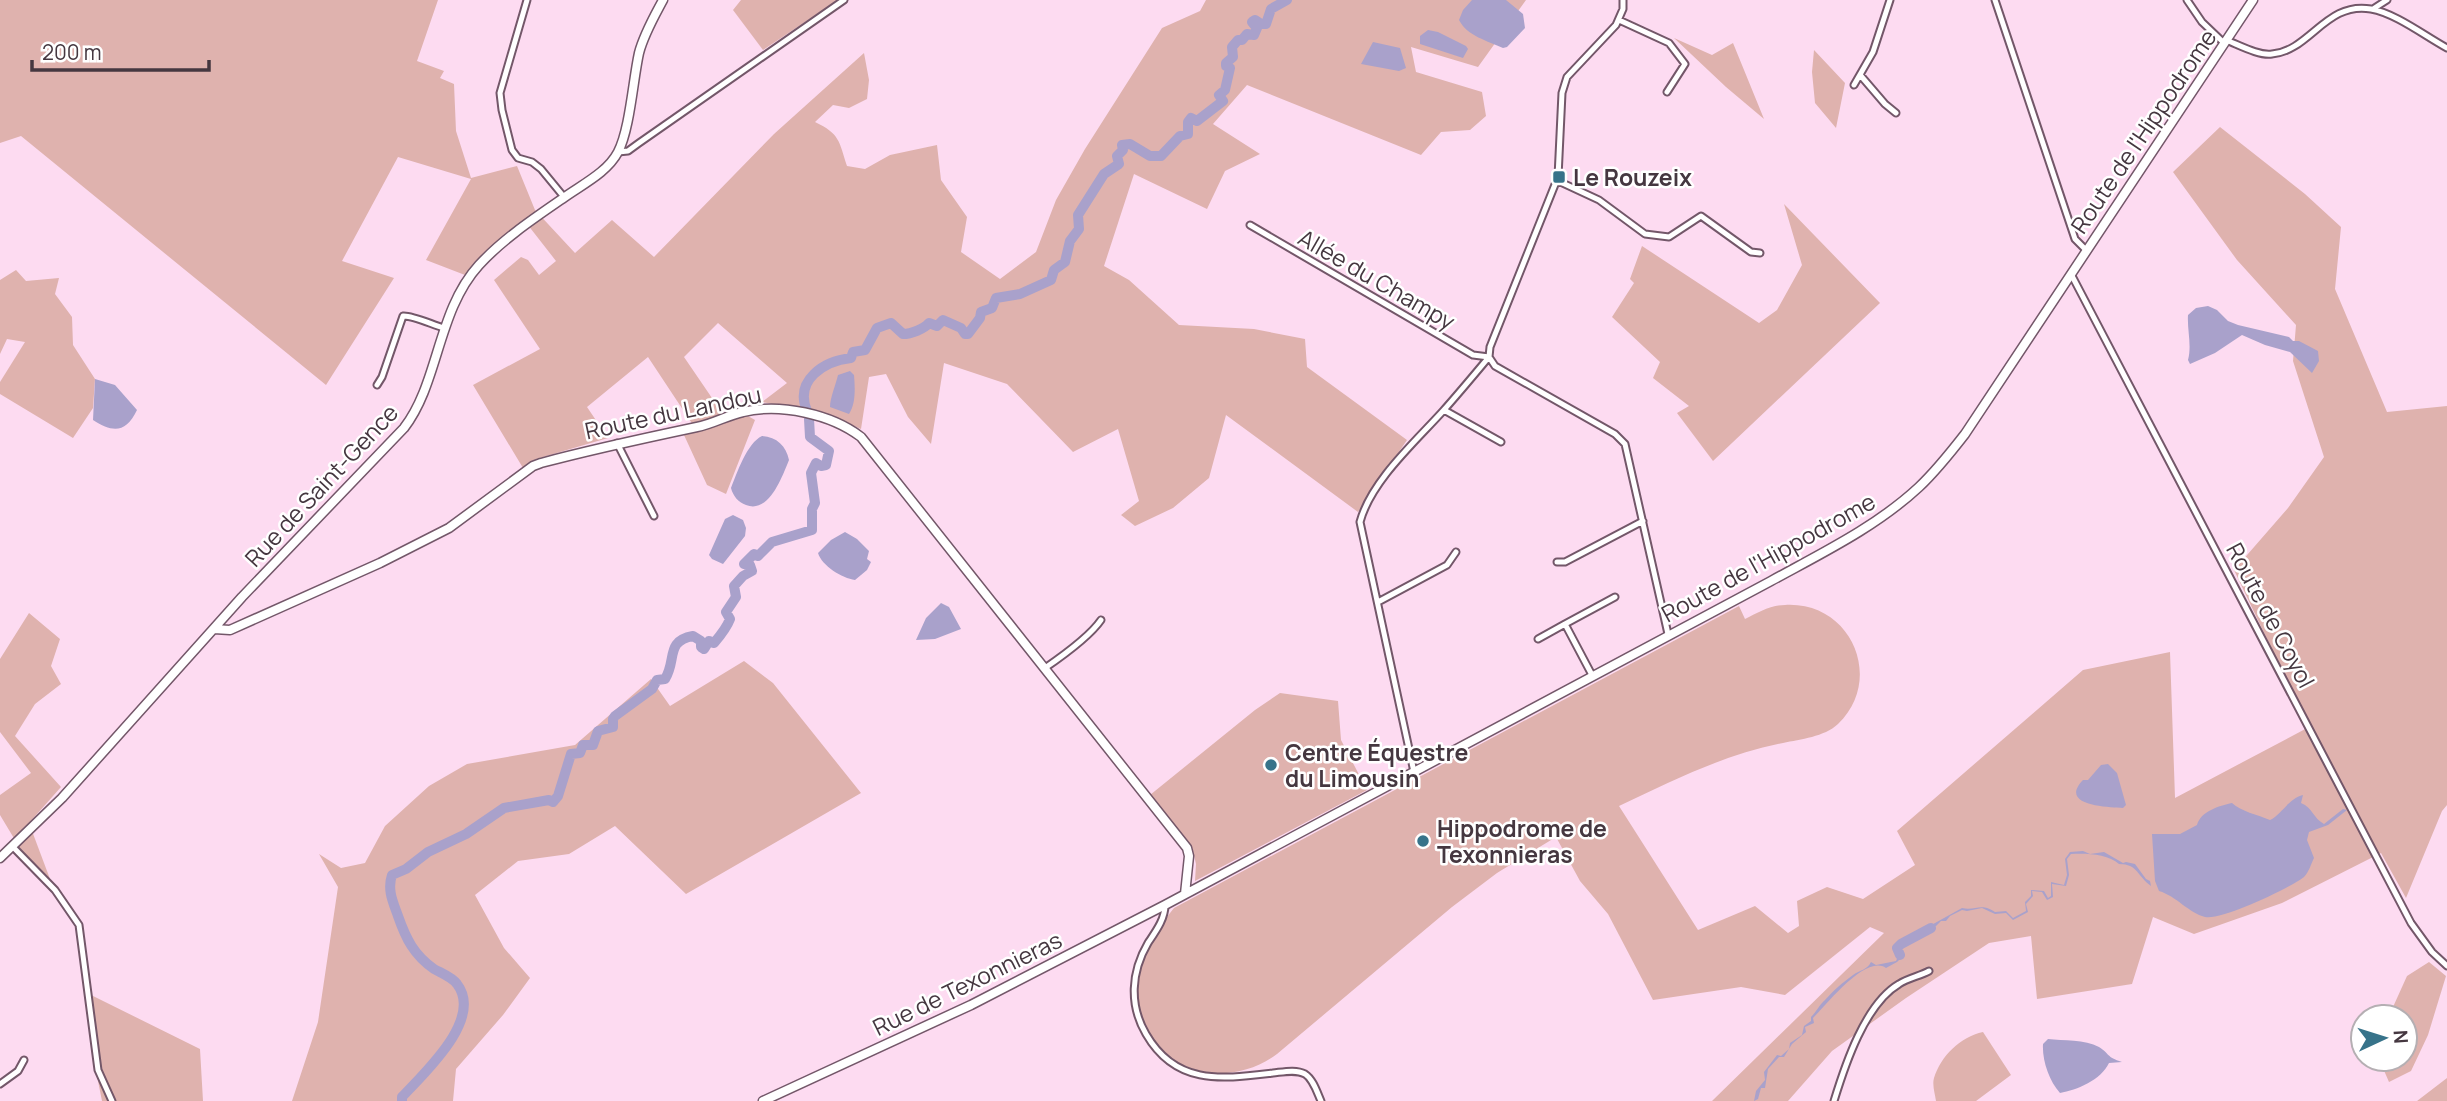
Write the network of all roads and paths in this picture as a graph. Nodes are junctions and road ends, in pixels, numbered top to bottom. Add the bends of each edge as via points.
1 (527, 0) edge
2 (663, 0) edge
3 (844, 0) edge
4 (1623, 0) edge
5 (1889, 0) edge
6 (1995, 0) edge
7 (2187, 0) edge
8 (2253, 0) edge
9 (2387, 0) edge
10 (2373, 9) junction
11 (1619, 20) junction
12 (2225, 42) junction
13 (2447, 48) edge
14 (1861, 76) junction
15 (1854, 85) dead end
16 (1667, 92) dead end
17 (1896, 113) dead end
18 (618, 152) junction
19 (1556, 180) junction
20 (564, 197) junction
21 (1250, 225) dead end
22 (2087, 251) junction
23 (1760, 253) dead end
24 (2071, 274) junction
25 (444, 328) junction
26 (1489, 357) junction
27 (377, 385) dead end
28 (1444, 410) junction
29 (1501, 442) dead end
30 (617, 443) junction
31 (654, 516) dead end
32 (1643, 521) junction
33 (1455, 552) dead end
34 (1557, 562) dead end
35 (1615, 597) dead end
36 (1378, 603) junction
37 (1101, 620) dead end
38 (1565, 624) junction
39 (214, 629) junction
40 (1668, 634) junction
41 (1538, 639) dead end
42 (1045, 668) junction
43 (1592, 675) junction
44 (1414, 772) junction
45 (13, 847) junction
46 (0, 859) edge
47 (1185, 894) junction
48 (1166, 905) junction
49 (2447, 966) edge
50 (1929, 971) dead end
51 (24, 1060) dead end
52 (0, 1084) edge
53 (113, 1101) edge
54 (763, 1101) edge
55 (1321, 1101) edge
56 (1834, 1101) edge

1 - 20 street via 500,93 502,110 512,150 541,169
2 - 18 street via 641,45
3 - 18 street via 628,151
4 - 11 street
5 - 14 street
6 - 22 street via 2075,239
7 - 12 street
8 - 12 street, Route de l'Hippodrome
9 - 10 street
10 - 12 street via 2334,15 2287,51 2270,55
10 - 13 street
11 - 16 street via 1669,43 1685,64
11 - 19 street via 1567,77
12 - 22 street, Route de l'Hippodrome
14 - 15 street
14 - 17 street
18 - 20 street, Rue de Saint-Gence via 604,169
19 - 23 street via 1599,200 1645,234 1669,237 1701,216 1751,252
19 - 26 street
20 - 25 street, Rue de Saint-Gence via 480,265
21 - 26 street, Allée du Champy via 1474,355
22 - 24 street, Route de l'Hippodrome
24 - 40 street, Route de l'Hippodrome via 1965,433 1919,487 1868,527
24 - 49 street, Route de Coyol via 2411,923
25 - 27 street via 403,316
25 - 39 street, Rue de Saint-Gence via 412,417
26 - 28 street
26 - 32 street, Allée du Champy via 1495,366 1625,444
28 - 29 street
28 - 36 street via 1403,453 1364,508 1360,522
30 - 31 street
30 - 39 street, Route du Landou via 533,466 449,528 230,630
30 - 42 street, Route du Landou via 758,410 785,410 851,429
32 - 34 street
32 - 40 street, Allée du Champy
33 - 36 street via 1447,565
35 - 38 street
36 - 44 street
37 - 42 street
38 - 41 street
38 - 43 street
39 - 45 street, Rue de Saint-Gence
40 - 43 street, Route de l'Hippodrome
42 - 47 street, Route du Landou via 1187,848
43 - 44 street, Route de l'Hippodrome
44 - 47 street, Route de l'Hippodrome
45 - 46 street, Rue de Saint-Gence
45 - 53 street via 55,890 79,925 98,1070
47 - 48 street, Rue de Texonnieras
48 - 54 street, Rue de Texonnieras via 971,1005
48 - 55 street via 1136,971 1134,986 1137,1014 1156,1049 1183,1070 1205,1077 1299,1072 1310,1078
50 - 56 street via 1899,984 1867,1019
51 - 52 street via 18,1071

